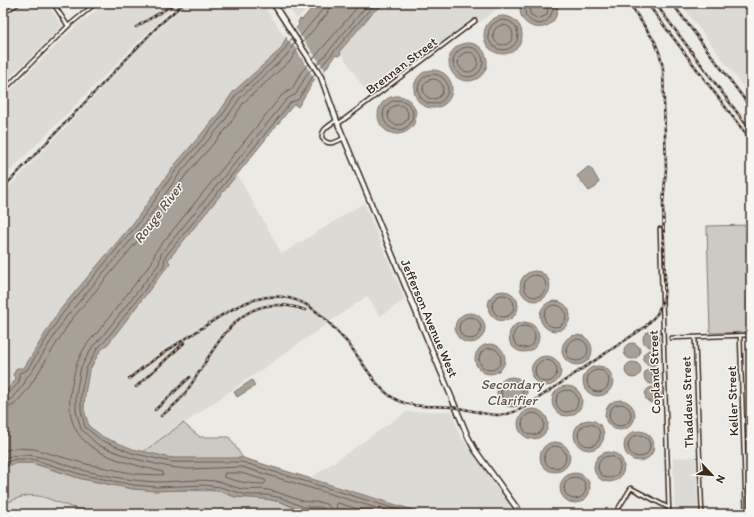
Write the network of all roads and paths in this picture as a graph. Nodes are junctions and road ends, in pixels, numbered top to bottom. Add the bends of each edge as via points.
1 (19, 3) edge
2 (53, 3) edge
3 (96, 3) edge
4 (273, 3) edge
5 (3, 13) edge
6 (475, 21) dead end
7 (68, 26) junction
8 (3, 91) edge
9 (337, 122) junction
10 (344, 138) junction
11 (660, 229) dead end
12 (751, 335) edge
13 (740, 336) junction
14 (671, 338) dead end
15 (695, 338) junction
16 (669, 508) junction
17 (521, 514) edge
18 (615, 514) edge
19 (669, 514) edge
20 (702, 514) edge
21 (746, 514) edge

1 - 5 street
2 - 7 street
3 - 7 street
4 - 9 main road, Jefferson Avenue West via 321,77
6 - 9 street, Brennan Street
7 - 8 street
9 - 10 main road, Jefferson Avenue West
9 - 10 street, Brennan Street via 321,133 322,138 330,144
10 - 17 main road, Jefferson Avenue West via 468,437
11 - 16 street, Copland Street
12 - 13 street
13 - 15 street
13 - 21 street, Keller Street
14 - 15 street
15 - 20 street, Thaddeus Street
16 - 18 street via 631,488
16 - 19 street, Copland Street

